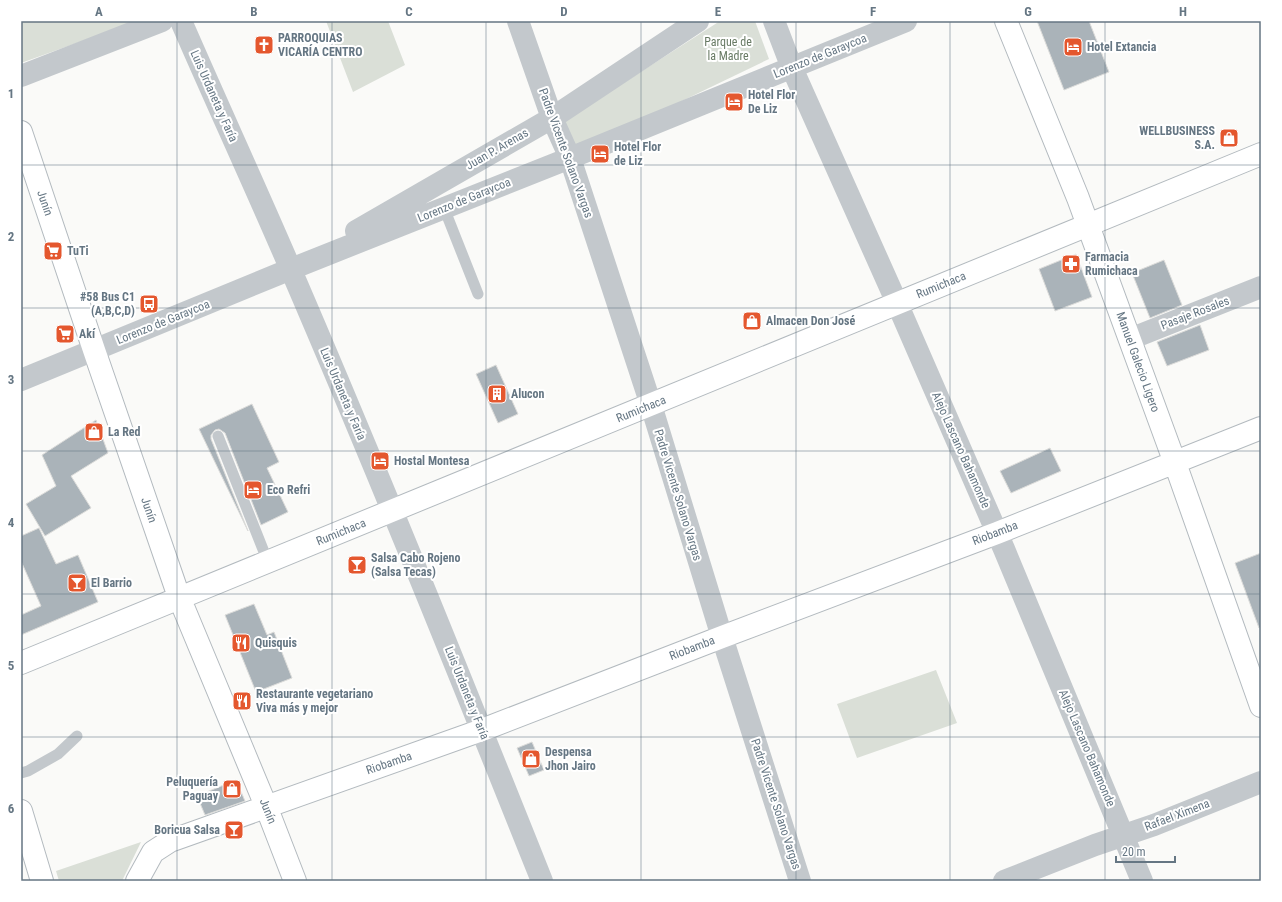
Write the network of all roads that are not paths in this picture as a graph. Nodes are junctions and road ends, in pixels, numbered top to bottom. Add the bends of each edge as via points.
1 (162, 21) edge
2 (181, 21) edge
3 (518, 21) edge
4 (698, 21) edge
5 (774, 21) edge
6 (906, 21) edge
7 (1006, 21) edge
8 (792, 68) junction
9 (21, 76) edge
10 (552, 118) junction
11 (21, 132) edge
12 (1261, 154) edge
13 (570, 158) junction
14 (444, 208) junction
15 (1088, 225) junction
16 (291, 269) junction
17 (1261, 287) edge
18 (478, 294) dead end
19 (897, 303) junction
20 (1130, 339) junction
21 (94, 350) junction
22 (21, 380) edge
23 (651, 405) junction
24 (1261, 428) edge
25 (218, 436) dead end
26 (1175, 463) junction
27 (392, 511) junction
28 (997, 532) junction
29 (268, 562) junction
30 (180, 597) junction
31 (722, 637) junction
32 (21, 663) edge
33 (1261, 706) edge
34 (482, 730) junction
35 (77, 736) dead end
36 (21, 773) edge
37 (1261, 782) edge
38 (266, 806) junction
39 (22, 814) edge
40 (1123, 836) junction
41 (42, 881) edge
42 (137, 881) edge
43 (295, 881) edge
44 (542, 881) edge
45 (800, 881) edge
46 (1004, 881) edge
47 (1142, 881) edge

1 - 9 street
2 - 16 street, Luis Urdaneta y Faría
3 - 10 street, Padre Vicente Solano Vargas
4 - 10 street, Juan P. Arenas
5 - 8 street, Alejo Lascano Bahamonde
6 - 8 street, Lorenzo de Garaycoa
7 - 15 street, Manuel Galecio Ligero
8 - 13 street, Lorenzo de Garaycoa
8 - 19 street, Alejo Lascano Bahamonde
10 - 13 street, Padre Vicente Solano Vargas
10 - 16 street, Juan P. Arenas
11 - 21 street, Junín
12 - 15 street, Rumichaca
13 - 14 street, Lorenzo de Garaycoa
13 - 23 street, Padre Vicente Solano Vargas
14 - 16 street, Lorenzo de Garaycoa
14 - 18 lane
15 - 19 street, Rumichaca
15 - 20 street, Manuel Galecio Ligero
16 - 21 street, Lorenzo de Garaycoa
16 - 27 street, Luis Urdaneta y Faría
17 - 20 street, Pasaje Rosales
19 - 23 street, Rumichaca
19 - 28 street, Alejo Lascano Bahamonde
20 - 26 street, Manuel Galecio Ligero
21 - 22 street, Lorenzo de Garaycoa
21 - 30 street, Junín
23 - 27 street, Rumichaca
23 - 31 street, Padre Vicente Solano Vargas
24 - 26 street, Riobamba
25 - 29 lane
26 - 28 street, Riobamba
26 - 33 street, Manuel Galecio Ligero
27 - 29 street, Rumichaca
27 - 34 street, Luis Urdaneta y Faría
28 - 31 street, Riobamba
28 - 40 street, Alejo Lascano Bahamonde
29 - 30 street, Rumichaca
30 - 32 street, Rumichaca
30 - 38 street, Junín
31 - 34 street, Riobamba
31 - 45 street, Padre Vicente Solano Vargas
34 - 38 street, Riobamba
34 - 44 street, Luis Urdaneta y Faría
35 - 36 lane via 58,754
37 - 40 street, Rafael Ximena
38 - 42 street, Riobamba via 170,842 153,852
38 - 43 street, Junín
39 - 41 street
40 - 46 street, Rafael Ximena
40 - 47 street, Alejo Lascano Bahamonde

